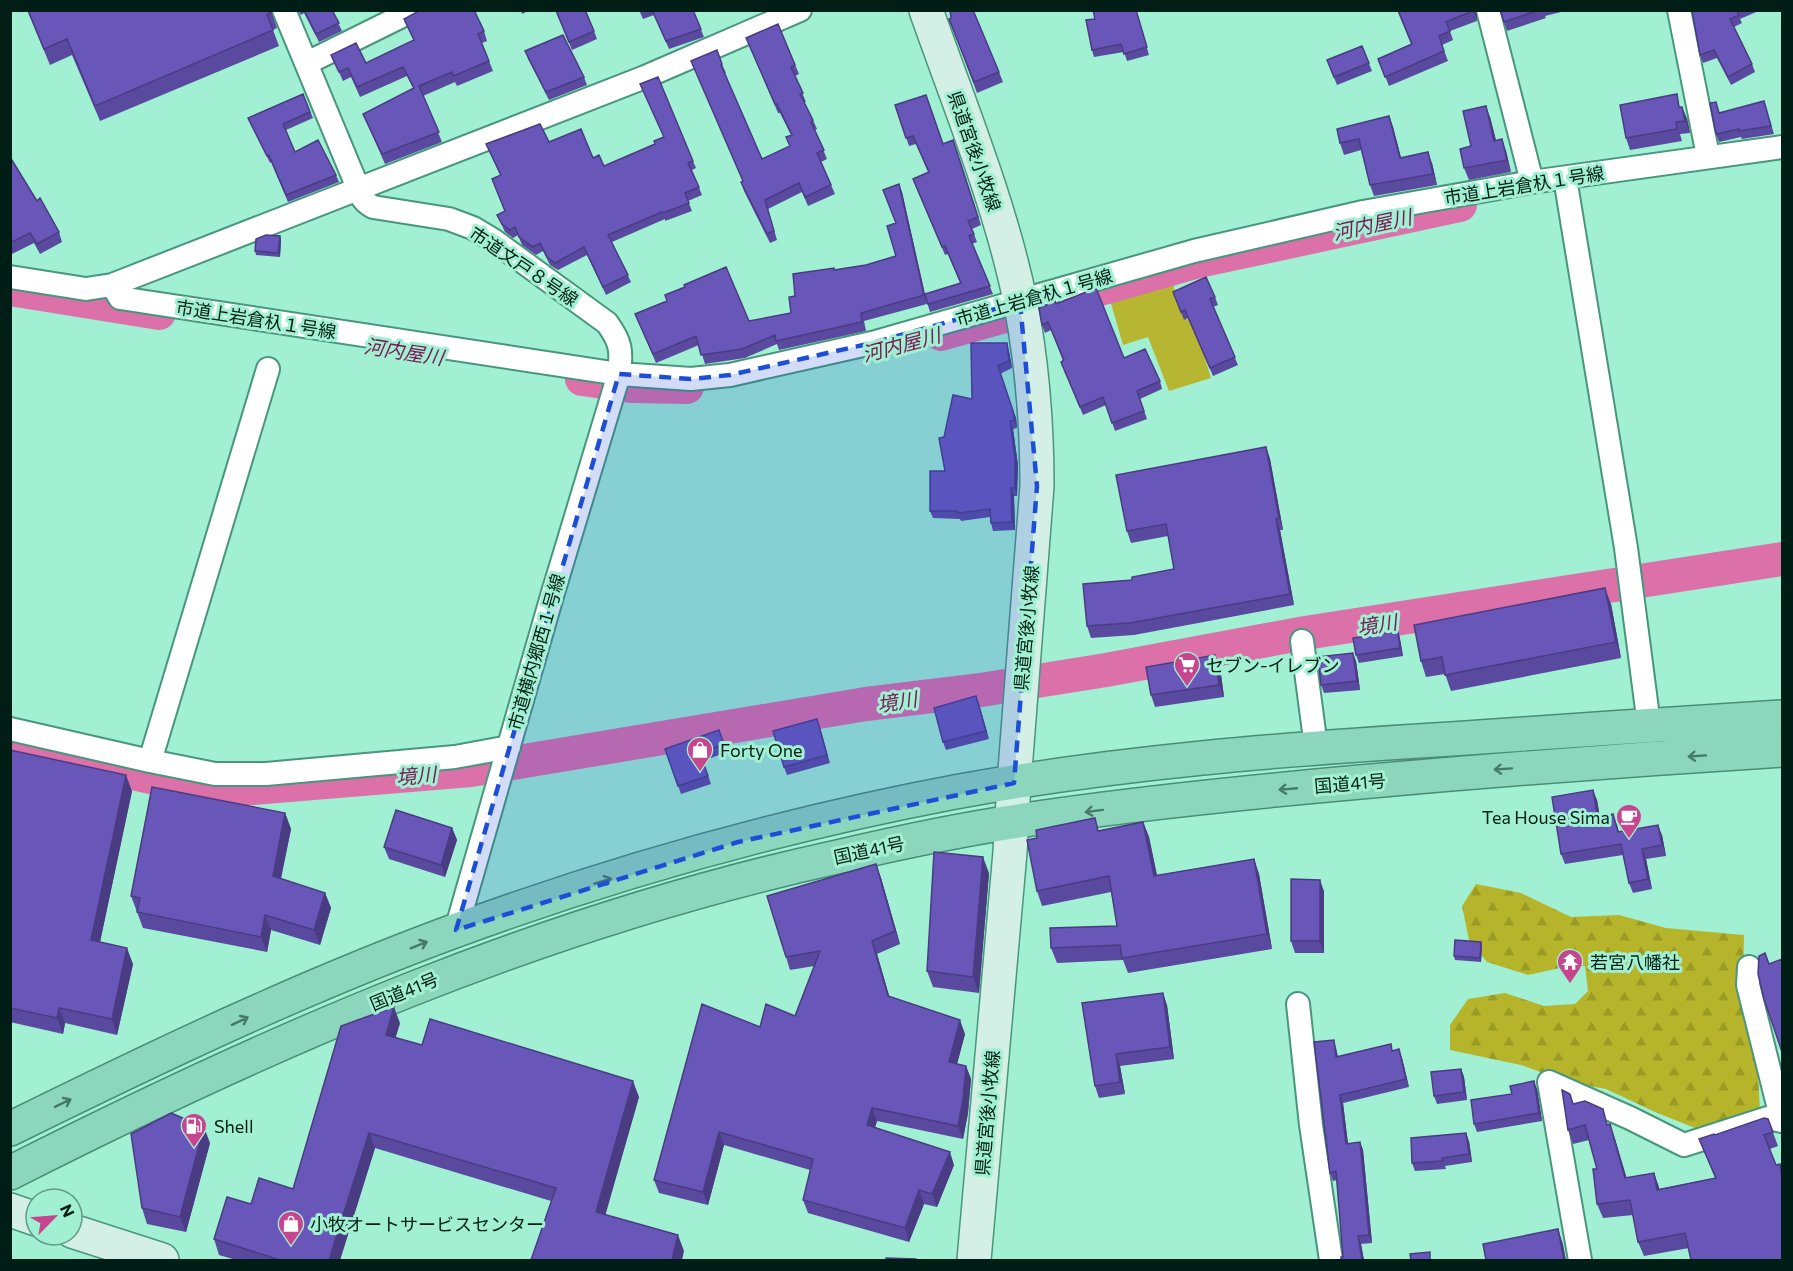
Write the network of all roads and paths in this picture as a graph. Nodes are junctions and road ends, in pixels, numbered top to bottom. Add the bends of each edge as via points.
1 (284, 10) edge
2 (414, 10) edge
3 (800, 10) edge
4 (926, 10) edge
5 (1488, 10) edge
6 (1679, 10) edge
7 (764, 17) edge
8 (307, 63) junction
9 (1782, 147) edge
10 (1708, 156) junction
11 (1565, 177) junction
12 (1532, 182) junction
13 (358, 188) junction
14 (10, 277) edge
15 (112, 285) junction
16 (1020, 302) junction
17 (268, 369) dead end
18 (619, 375) junction
19 (1302, 642) dead end
20 (1782, 717) edge
21 (1649, 726) junction
22 (10, 729) edge
23 (509, 747) junction
24 (1316, 747) junction
25 (1782, 750) edge
26 (150, 761) junction
27 (1014, 783) junction
28 (1012, 822) junction
29 (456, 930) junction
30 (1749, 966) dead end
31 (1298, 1004) dead end
32 (1778, 1120) edge
33 (10, 1129) edge
34 (10, 1173) edge
35 (84, 1235) edge
36 (162, 1260) edge
37 (974, 1260) edge
38 (1331, 1260) edge
39 (1580, 1260) edge

1 - 8 street
2 - 8 street
3 - 7 street
4 - 16 main road, 県道宮後小牧線 via 993,201
5 - 12 street
6 - 10 street
7 - 13 street via 645,77
8 - 13 street
9 - 10 street, 市道上岩倉杁１号線
10 - 11 street, 市道上岩倉杁１号線
11 - 12 street, 市道上岩倉杁１号線
11 - 21 street via 1626,548
12 - 16 street, 市道上岩倉杁１号線 via 1364,212 1205,248
13 - 15 street
13 - 18 street, 市道文戸８号線 via 362,199 373,207 449,219 493,240 607,323 621,350
14 - 15 street via 86,289
15 - 18 street, 市道上岩倉杁１号線 via 120,298
16 - 18 street, 市道上岩倉杁１号線 via 872,343 730,375 692,379
16 - 27 main road, 県道宮後小牧線 via 1033,404 1037,486
17 - 26 street
18 - 23 street, 市道横内郷西１号線
19 - 24 street
20 - 21 highway, 国道41号
21 - 24 highway, 国道41号
22 - 26 street
23 - 26 street via 455,757 266,774 215,774
23 - 29 street, 市道横内郷西１号線
24 - 27 highway, 国道41号
25 -> 28 highway, 国道41号 via 1225,794
27 - 28 main road, 県道宮後小牧線
29 -> 27 highway, 国道41号 via 738,842 884,807
28 - 34 highway, 国道41号 via 734,882 514,949 280,1043
28 - 37 main road, 県道宮後小牧線
33 -> 29 highway, 国道41号 via 282,1001
30 - 32 street via 1748,985
31 - 38 street
32 - 39 street via 1684,1145 1549,1082
35 - 36 main road

